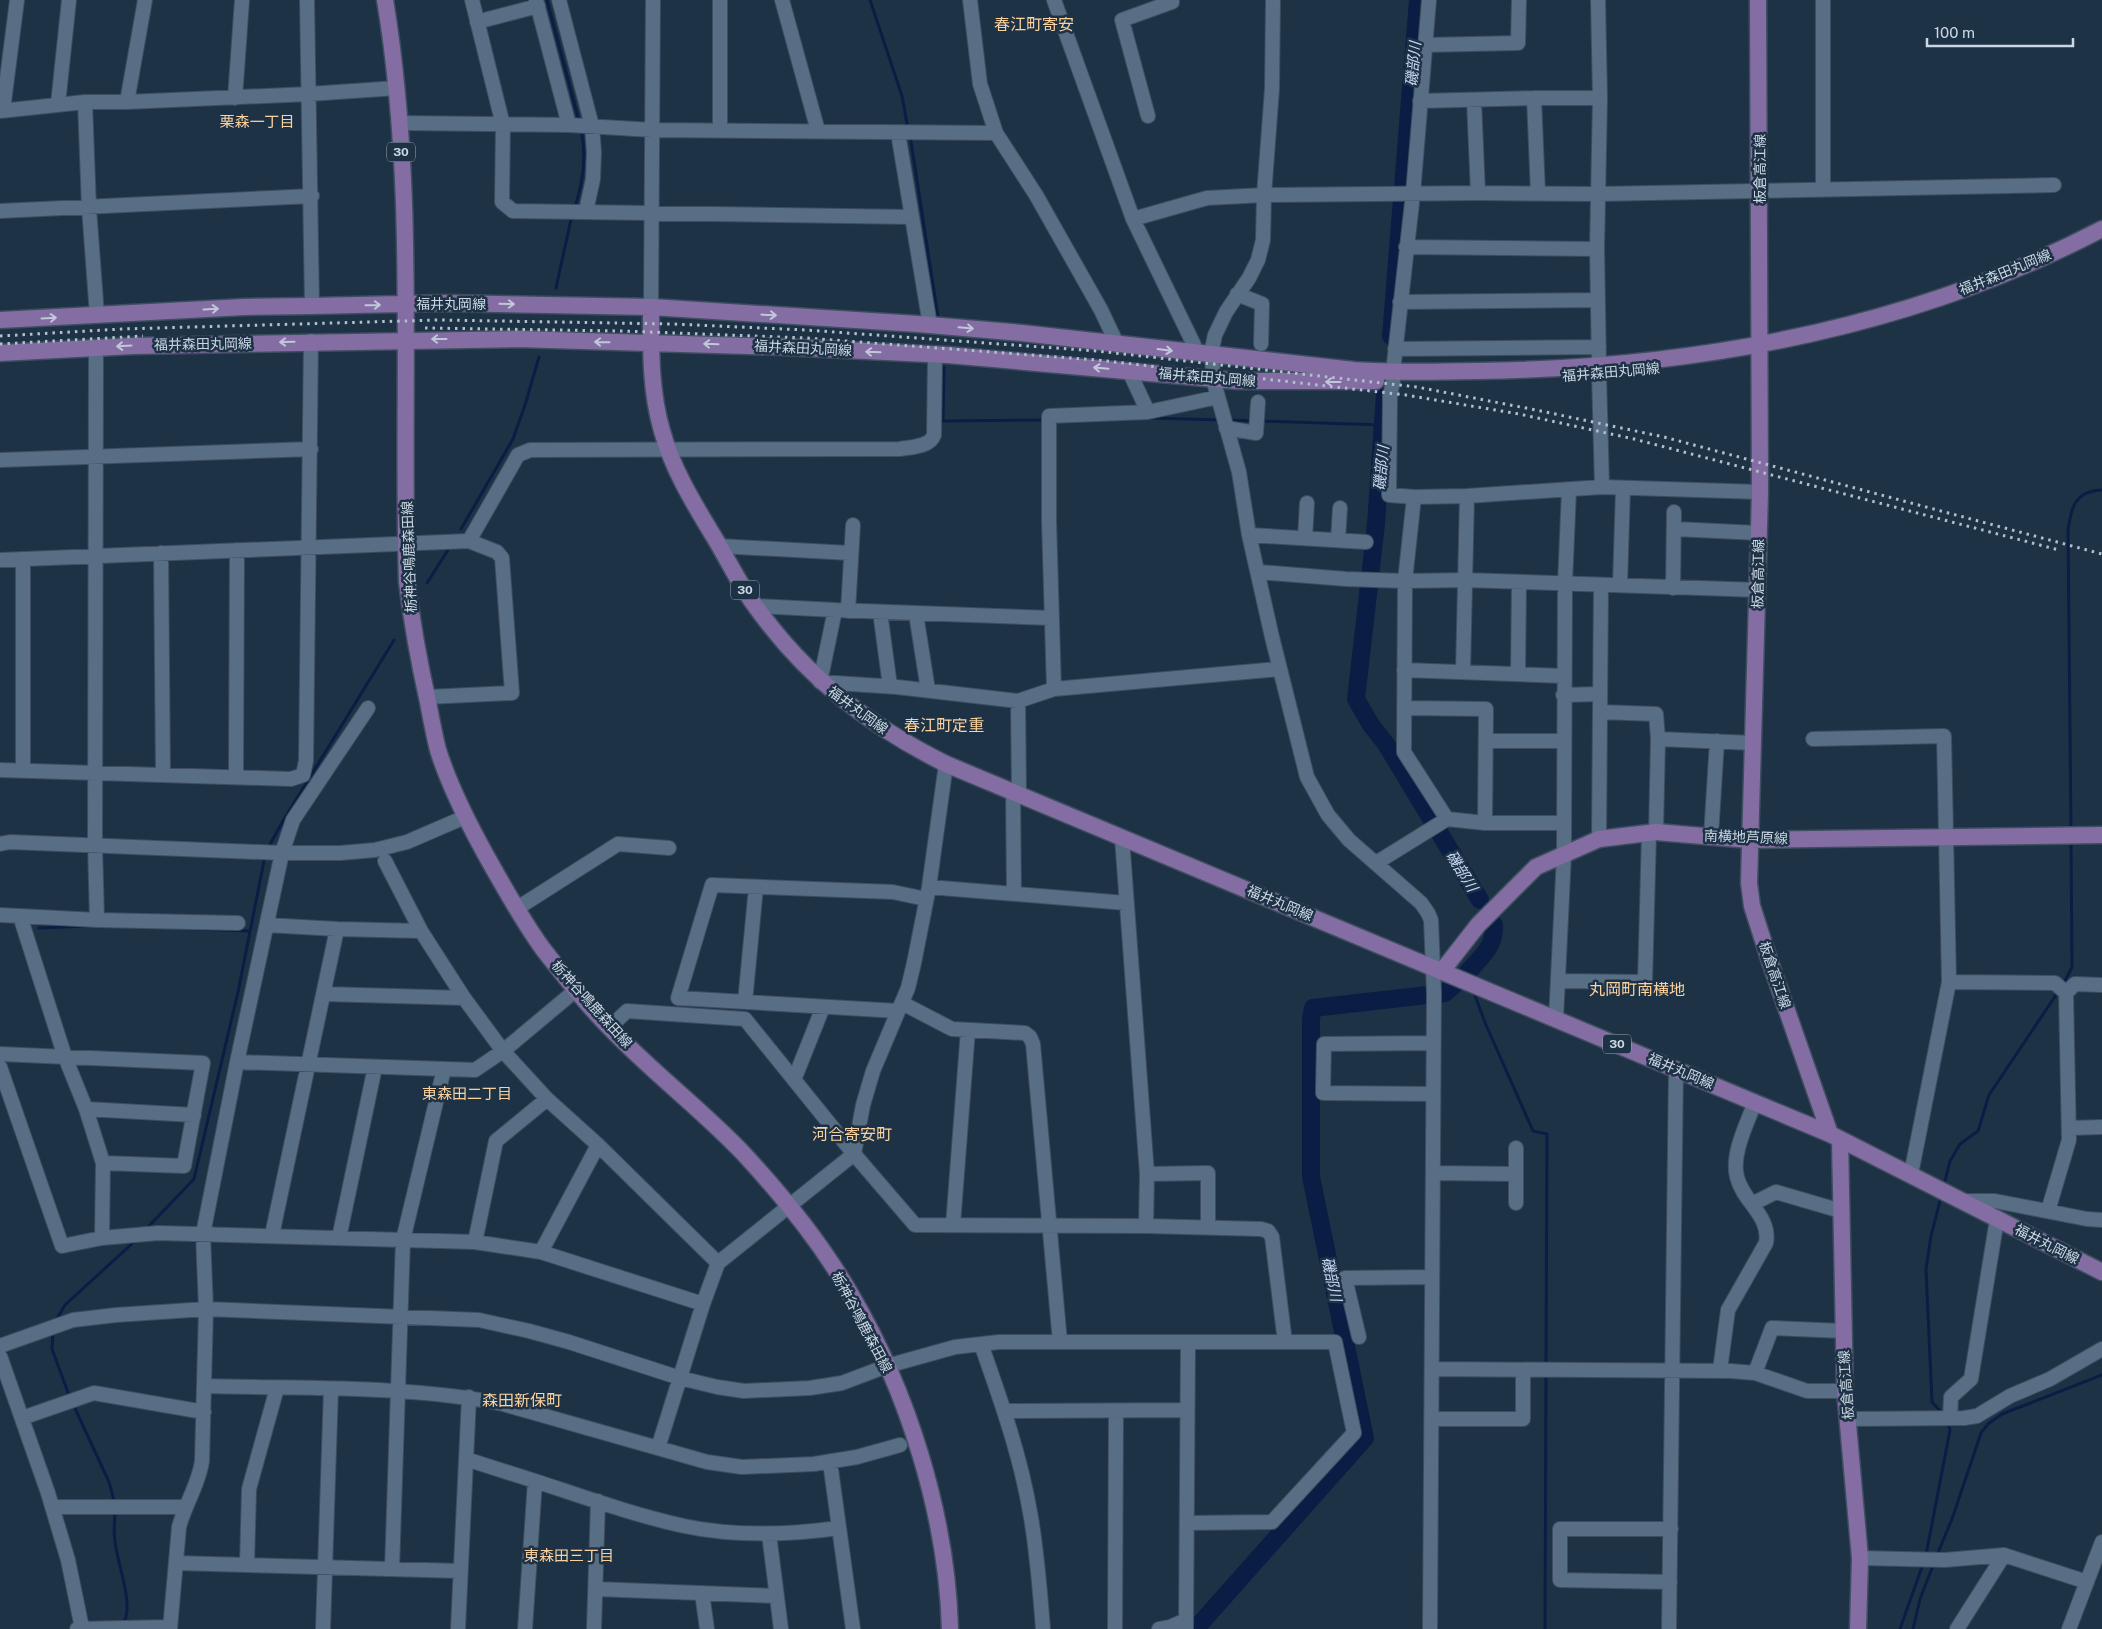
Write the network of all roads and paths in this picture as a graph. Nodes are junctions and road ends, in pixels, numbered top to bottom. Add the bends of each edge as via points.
1 (18, 0) edge
2 (69, 0) edge
3 (145, 0) edge
4 (242, 0) edge
5 (307, 0) edge
6 (385, 0) edge
7 (472, 0) edge
8 (559, 0) edge
9 (570, 0) edge
10 (653, 0) edge
11 (720, 0) edge
12 (782, 0) edge
13 (970, 0) edge
14 (1054, 0) edge
15 (1172, 0) edge
16 (1273, 0) edge
17 (1429, 0) edge
18 (1519, 0) edge
19 (1598, 0) edge
20 (1758, 0) edge
21 (1823, 0) edge
22 (537, 3) edge
23 (477, 22) junction
24 (1425, 45) junction
25 (397, 88) junction
26 (309, 94) junction
27 (235, 98) junction
28 (1534, 98) junction
29 (1600, 98) junction
30 (1474, 100) junction
31 (1420, 101) junction
32 (85, 102) junction
33 (127, 102) junction
34 (58, 104) junction
35 (2, 111) edge
36 (1148, 116) dead end
37 (399, 123) junction
38 (503, 125) junction
39 (569, 125) junction
40 (592, 126) junction
41 (653, 130) junction
42 (720, 130) junction
43 (818, 131) junction
44 (898, 133) junction
45 (996, 133) junction
46 (2054, 185) dead end
47 (1824, 189) junction
48 (1760, 191) junction
49 (1478, 193) junction
50 (1538, 193) junction
51 (1413, 194) junction
52 (1597, 194) junction
53 (312, 196) junction
54 (1264, 196) junction
55 (90, 208) junction
56 (0, 211) edge
57 (586, 211) junction
58 (652, 212) junction
59 (912, 217) junction
60 (1133, 219) junction
61 (2102, 229) edge
62 (1406, 247) junction
63 (1596, 249) junction
64 (1237, 294) junction
65 (1598, 300) junction
66 (1400, 302) junction
67 (405, 304) junction
68 (312, 306) junction
69 (651, 307) junction
70 (97, 315) junction
71 (0, 320) edge
72 (930, 325) junction
73 (406, 339) junction
74 (311, 341) junction
75 (651, 342) junction
76 (1117, 344) junction
77 (1261, 344) dead end
78 (1760, 345) junction
79 (1599, 346) junction
80 (96, 348) junction
81 (1395, 349) junction
82 (0, 353) edge
83 (1193, 353) junction
84 (935, 355) junction
85 (1213, 355) junction
86 (1599, 370) junction
87 (1129, 371) junction
88 (1387, 377) junction
89 (1213, 379) junction
90 (1218, 397) junction
91 (1258, 402) dead end
92 (1148, 412) junction
93 (1226, 428) junction
94 (311, 449) junction
95 (668, 449) junction
96 (98, 456) junction
97 (0, 460) edge
98 (1602, 487) junction
99 (1623, 489) junction
100 (1569, 490) junction
101 (1760, 492) junction
102 (1467, 496) junction
103 (1414, 497) junction
104 (1307, 503) dead end
105 (1340, 508) dead end
106 (1674, 512) dead end
107 (853, 525) dead end
108 (1675, 529) junction
109 (1759, 532) junction
110 (1249, 535) junction
111 (1304, 538) junction
112 (1338, 540) junction
113 (468, 541) junction
114 (406, 542) junction
115 (1366, 542) dead end
116 (719, 546) junction
117 (308, 547) junction
118 (237, 550) junction
119 (161, 552) junction
120 (850, 554) junction
121 (96, 556) junction
122 (23, 559) junction
123 (0, 560) edge
124 (1259, 572) junction
125 (1465, 580) junction
126 (1405, 581) junction
127 (1519, 582) junction
128 (1565, 584) junction
129 (1601, 585) junction
130 (1620, 585) junction
131 (1673, 588) junction
132 (1758, 590) junction
133 (755, 606) junction
134 (842, 611) junction
135 (880, 612) junction
136 (916, 614) junction
137 (1052, 618) junction
138 (1279, 669) junction
139 (1404, 670) junction
140 (1463, 672) junction
141 (1518, 674) junction
142 (1564, 676) junction
143 (820, 682) junction
144 (890, 686) junction
145 (1054, 689) junction
146 (928, 690) junction
147 (1600, 694) junction
148 (1563, 695) junction
149 (427, 697) junction
150 (1018, 701) junction
151 (368, 708) dead end
152 (1404, 708) junction
153 (1600, 712) junction
154 (1658, 739) junction
155 (1813, 739) dead end
156 (1486, 741) junction
157 (1564, 741) junction
158 (1718, 741) junction
159 (1753, 743) junction
160 (946, 764) junction
161 (0, 770) edge
162 (23, 770) junction
163 (96, 772) junction
164 (162, 774) junction
165 (236, 777) junction
166 (1016, 792) junction
167 (465, 817) junction
168 (1485, 823) junction
169 (1564, 823) junction
170 (1440, 824) junction
171 (1652, 832) junction
172 (2102, 835) edge
173 (1712, 836) junction
174 (1122, 838) junction
175 (1946, 838) junction
176 (1599, 839) junction
177 (1750, 840) junction
178 (0, 844) edge
179 (95, 845) junction
180 (669, 848) dead end
181 (278, 852) junction
182 (1564, 855) junction
183 (385, 861) dead end
184 (1376, 863) junction
185 (756, 887) junction
186 (927, 893) junction
187 (1014, 894) junction
188 (1126, 903) junction
189 (516, 909) junction
190 (0, 915) edge
191 (20, 916) junction
192 (97, 920) junction
193 (238, 923) dead end
194 (267, 925) junction
195 (337, 929) junction
196 (421, 931) junction
197 (1437, 970) junction
198 (1558, 981) junction
199 (1949, 982) junction
200 (2102, 985) edge
201 (576, 990) junction
202 (2066, 993) junction
203 (324, 994) junction
204 (464, 998) junction
205 (745, 1002) junction
206 (823, 1007) junction
207 (900, 1007) junction
208 (1556, 1019) junction
209 (609, 1028) junction
210 (968, 1030) junction
211 (1433, 1043) junction
212 (503, 1051) junction
213 (0, 1054) edge
214 (65, 1057) junction
215 (237, 1062) junction
216 (310, 1065) junction
217 (0, 1067) edge
218 (375, 1068) junction
219 (444, 1069) junction
220 (1676, 1069) junction
221 (794, 1080) junction
222 (1433, 1094) junction
223 (547, 1099) junction
224 (1755, 1102) junction
225 (86, 1109) junction
226 (194, 1115) junction
227 (2102, 1127) edge
228 (2070, 1128) junction
229 (1835, 1137) junction
230 (598, 1145) junction
231 (1516, 1148) dead end
232 (854, 1154) junction
233 (103, 1163) junction
234 (1433, 1173) junction
235 (1147, 1174) junction
236 (1516, 1174) junction
237 (1911, 1174) junction
238 (1962, 1201) junction
239 (1516, 1203) dead end
240 (1752, 1204) junction
241 (789, 1206) junction
242 (1842, 1211) junction
243 (2048, 1211) junction
244 (1997, 1218) junction
245 (2102, 1220) edge
246 (953, 1225) junction
247 (1049, 1225) junction
248 (1146, 1226) junction
249 (1208, 1227) junction
250 (204, 1234) junction
251 (272, 1235) junction
252 (102, 1238) junction
253 (339, 1238) junction
254 (403, 1240) junction
255 (475, 1242) junction
256 (541, 1252) junction
257 (718, 1263) junction
258 (2102, 1272) edge
259 (1432, 1277) junction
260 (703, 1304) junction
261 (206, 1309) junction
262 (401, 1316) junction
263 (1843, 1331) junction
264 (1359, 1337) dead end
265 (1060, 1342) junction
266 (1188, 1342) junction
267 (1285, 1342) junction
268 (981, 1344) junction
269 (0, 1346) edge
270 (2102, 1349) edge
271 (0, 1356) edge
272 (887, 1366) junction
273 (1432, 1368) junction
274 (1673, 1369) junction
275 (1524, 1370) junction
276 (1720, 1370) junction
277 (1755, 1373) junction
278 (680, 1378) junction
279 (204, 1386) junction
280 (277, 1388) junction
281 (331, 1390) junction
282 (1845, 1391) junction
283 (399, 1392) junction
284 (469, 1397) junction
285 (1116, 1410) junction
286 (1187, 1410) junction
287 (1005, 1411) junction
288 (204, 1412) junction
289 (22, 1418) junction
290 (1950, 1418) junction
291 (1432, 1419) junction
292 (1848, 1419) junction
293 (900, 1445) dead end
294 (658, 1448) junction
295 (466, 1459) junction
296 (830, 1462) junction
297 (535, 1481) junction
298 (598, 1501) junction
299 (52, 1507) junction
300 (185, 1507) junction
301 (1187, 1523) junction
302 (839, 1528) junction
303 (1671, 1528) junction
304 (770, 1534) junction
305 (2102, 1542) edge
306 (2004, 1555) junction
307 (1860, 1558) junction
308 (176, 1563) junction
309 (247, 1565) junction
310 (325, 1567) junction
311 (392, 1569) junction
312 (461, 1570) junction
313 (1670, 1582) junction
314 (2087, 1582) junction
315 (596, 1589) junction
316 (702, 1593) junction
317 (777, 1596) junction
318 (1186, 1625) edge
319 (116, 1628) edge
320 (136, 1628) edge
321 (170, 1628) edge
322 (80, 1629) edge
323 (323, 1629) edge
324 (458, 1629) edge
325 (525, 1629) edge
326 (594, 1629) edge
327 (707, 1629) edge
328 (782, 1629) edge
329 (853, 1629) edge
330 (950, 1629) edge
331 (1043, 1629) edge
332 (1115, 1629) edge
333 (1159, 1629) edge
334 (1430, 1629) edge
335 (1669, 1629) edge
336 (1858, 1629) edge
337 (1957, 1629) edge
338 (2069, 1629) edge

1 - 35 street
2 - 34 street
3 - 33 street
4 - 27 street
5 - 26 street
6 - 25 main road, 30
7 - 23 street
8 - 9 street
8 - 40 street
10 - 41 street
11 - 42 street
12 - 43 street
13 - 45 street via 980,84
14 - 60 street
15 - 36 street via 1122,20
16 - 54 street via 1272,89
17 - 24 street
18 - 24 street via 1518,43
19 - 29 street
20 - 48 main road, 板倉高江線
21 - 47 street
22 - 23 street
22 - 39 street
23 - 38 street
24 - 31 street
25 - 26 street
25 - 37 main road, 30
26 - 27 street
26 - 53 street
27 - 33 street
28 - 29 street
28 - 30 street
28 - 50 street
29 - 52 street
30 - 31 street
30 - 49 street
31 - 51 street
32 - 33 street
32 - 34 street
32 - 55 street
34 - 35 street
37 - 38 street
37 - 67 main road, 30
38 - 39 street
38 - 57 street via 502,202 513,210
39 - 40 street
40 - 41 street
40 - 57 street via 593,179
41 - 42 street
41 - 58 street
42 - 43 street
43 - 44 street
44 - 45 street
44 - 59 street
45 - 76 street via 1045,212
46 - 47 street
47 - 48 street
48 - 52 street
48 - 78 main road, 板倉高江線
49 - 50 street
49 - 51 street
50 - 52 street
51 - 54 street
51 - 62 street
52 - 63 street
53 - 55 street
53 - 68 street
54 - 60 street via 1207,198
54 - 64 street via 1263,240 1258,260
55 - 56 street
55 - 70 street
57 - 58 street
58 - 59 street
58 - 69 street
59 - 72 street
60 - 83 street via 1194,345
61 - 78 main road, 福井森田丸岡線 via 2030,264 1942,297 1831,329
62 - 63 street
62 - 66 street
63 - 65 street
64 - 77 street via 1262,304
64 - 85 street via 1218,328
65 - 66 street
65 - 79 street
66 - 81 street
68 -> 67 main road
67 -> 69 main road, 福井丸岡線
67 - 73 main road, 福井丸岡線 / 30
70 -> 68 main road
69 -> 72 main road, 福井森田丸岡線
69 - 75 main road, 福井丸岡線 / 30
71 -> 70 main road
72 -> 76 main road, 福井森田丸岡線
73 - 74 main road, 福井森田丸岡線
75 -> 73 main road
73 - 114 main road, 栃神谷鳴鹿森田線
74 -> 80 main road, 福井森田丸岡線
74 - 94 street
84 -> 75 main road, 福井森田丸岡線
75 - 95 main road, 福井丸岡線 / 30 via 654,393
76 -> 83 main road, 福井森田丸岡線
78 - 86 main road, 福井森田丸岡線 via 1741,353 1689,364
78 - 101 main road, 板倉高江線
79 - 81 street
79 - 86 street
80 - 82 main road, 福井森田丸岡線
80 - 96 street
81 - 88 street
83 - 85 main road, 福井森田丸岡線
87 -> 84 main road, 福井森田丸岡線
84 - 95 street via 934,435 925,444 900,449
85 - 88 main road, 福井森田丸岡線
85 - 89 street
86 - 88 main road, 福井森田丸岡線 via 1516,370
86 - 98 street
87 - 89 main road, 福井森田丸岡線
87 - 92 street
88 -> 89 main road, 福井森田丸岡線 via 1275,382
88 - 103 street via 1390,396 1389,495
89 - 90 street
90 - 92 street
90 - 93 street
91 - 93 street via 1256,433
92 - 137 street via 1049,416 1048,521
93 - 110 street via 1239,472
94 - 96 street
94 - 117 street
95 - 113 street via 530,450 518,455
95 - 116 main road, 福井丸岡線 / 30 via 692,501
96 - 97 street
96 - 121 street
98 - 99 street
98 - 100 street
99 - 101 street
99 - 130 street
100 - 102 street
100 - 128 street
101 - 109 main road, 板倉高江線
102 - 103 street
102 - 125 street
103 - 126 street
104 - 111 street
105 - 112 street
106 - 108 street
107 - 120 street
108 - 109 street
108 - 131 street
109 - 132 main road, 板倉高江線
110 - 111 street
110 - 124 street
111 - 112 street
112 - 115 street
113 - 114 street
113 - 149 street via 497,552 502,558 512,694
114 - 117 street
114 - 149 main road, 栃神谷鳴鹿森田線 via 412,623
116 - 120 street
116 - 133 main road, 福井丸岡線 / 30
117 - 118 street
117 - 165 street via 306,761 303,775 291,779
118 - 119 street
118 - 165 street
119 - 121 street
119 - 164 street
120 - 134 street
121 - 122 street
121 - 163 street
122 - 123 street
122 - 162 street
124 - 126 street
124 - 138 street
125 - 126 street
125 - 127 street
125 - 140 street
126 - 139 street
127 - 128 street
127 - 141 street
128 - 129 street
128 - 142 street
129 - 130 street
129 - 147 street
130 - 131 street
131 - 132 street
132 - 159 main road, 板倉高江線
133 - 134 street
133 - 143 main road, 福井丸岡線 / 30 via 783,643
134 - 135 street
134 - 143 street
135 - 136 street
135 - 144 street
136 - 137 street
136 - 146 street
137 - 145 street
138 - 145 street
138 - 184 street via 1307,777 1328,815 1349,840
139 - 140 street
139 - 152 street
140 - 141 street
141 - 142 street
142 - 148 street
143 - 144 street
143 - 160 main road, 福井丸岡線 / 30 via 885,731
144 - 146 street
145 - 150 street
146 - 150 street
147 - 148 street
147 - 153 street
148 - 157 street
149 - 167 main road, 栃神谷鳴鹿森田線 via 438,750
150 - 166 street
151 - 181 street via 293,820
152 - 156 street via 1486,709
152 - 170 street via 1404,752
153 - 154 street via 1656,714
153 - 176 street
154 - 158 street
154 - 171 street
155 - 175 street via 1944,736
156 - 157 street
156 - 168 street
157 - 169 street
158 - 159 street
158 - 173 street
159 - 177 main road, 板倉高江線
160 - 166 main road, 福井丸岡線 / 30
160 - 186 street
161 - 162 street
162 - 163 street
163 - 164 street
163 - 179 street
164 - 165 street
166 - 174 main road, 福井丸岡線 / 30
166 - 187 street
167 - 181 street via 407,842 375,850
167 - 189 main road, 栃神谷鳴鹿森田線
168 - 169 street
168 - 170 street
169 - 182 street
170 - 184 street
171 - 173 main road, 南横地芦原線
171 - 176 main road, 南横地芦原線
171 - 198 street via 1645,982
172 - 175 main road, 南横地芦原線
173 - 177 main road, 南横地芦原線
174 - 188 street
174 - 197 main road, 福井丸岡線 / 30
175 - 177 main road, 南横地芦原線
175 - 199 street
176 - 182 main road, 南横地芦原線
177 - 229 main road, 板倉高江線 via 1752,906
178 - 179 street
179 - 181 street
179 - 192 street
180 - 189 street via 618,844
181 - 194 street
182 - 197 main road, 南横地芦原線 via 1536,867
182 - 198 street
183 - 196 street
184 - 197 street via 1428,913
185 - 186 street
185 - 205 street
185 - 205 street via 712,885 678,998
186 - 187 street
186 - 207 street via 908,988
187 - 188 street
188 - 235 street
189 - 201 main road, 栃神谷鳴鹿森田線
190 - 191 street
191 - 192 street
191 - 214 street
192 - 193 street
194 - 195 street
194 - 215 street
195 - 196 street
195 - 203 street
196 - 204 street
197 - 208 main road, 福井丸岡線 / 30
197 - 211 street
198 - 208 street
199 - 202 street via 2055,983
199 - 237 street
200 - 202 street via 2075,984
201 - 209 main road, 栃神谷鳴鹿森田線
201 - 212 street
202 - 228 street
203 - 204 street
203 - 216 street
204 - 212 street
205 - 206 street
206 - 207 street
206 - 221 street
207 - 210 street via 952,1029
207 - 232 street via 872,1071
208 - 220 main road, 福井丸岡線 / 30
209 - 221 street via 627,1011 745,1019
209 - 241 main road, 栃神谷鳴鹿森田線 via 741,1152
210 - 246 street
210 - 247 street via 1025,1033 1033,1044
211 - 222 street
211 - 222 street via 1324,1044 1324,1093
212 - 219 street via 475,1070
212 - 223 street
213 - 214 street
214 - 225 street
214 - 226 street via 204,1063
215 - 216 street
215 - 250 street
216 - 218 street
216 - 251 street
217 - 252 street via 62,1246
218 - 219 street
218 - 253 street
219 - 254 street
220 - 224 main road, 福井丸岡線 / 30
220 - 274 street
221 - 232 street
222 - 234 street
223 - 230 street
223 - 255 street via 496,1142
224 - 229 main road, 福井丸岡線 / 30
224 - 240 street via 1736,1167 1737,1178
225 - 226 street
225 - 233 street
226 - 233 street via 184,1166
227 - 228 street
228 - 243 street via 2066,1155
229 - 237 main road, 福井丸岡線 / 30
229 - 242 main road, 板倉高江線
230 - 256 street
230 - 257 street
231 - 236 street
232 - 241 street
232 - 246 street via 915,1225
233 - 252 street
234 - 236 street
234 - 259 street
235 - 248 street
235 - 249 street via 1208,1173
236 - 239 street
237 - 238 main road, 福井丸岡線 / 30
238 - 243 street via 1995,1201
238 - 244 main road, 福井丸岡線 / 30
240 - 242 street via 1776,1192
240 - 276 street via 1768,1233 1766,1243 1728,1310
241 - 257 street
241 - 272 main road, 栃神谷鳴鹿森田線 via 851,1294
242 - 263 main road, 板倉高江線
243 - 245 street
244 - 258 main road, 福井丸岡線 / 30
244 - 290 street via 1971,1379 1951,1397
246 - 247 street
247 - 248 street
247 - 265 street
248 - 249 street
249 - 267 street via 1261,1228 1268,1231 1272,1237
250 - 251 street
250 - 252 street via 158,1233
250 - 261 street
251 - 253 street
253 - 254 street
254 - 255 street
254 - 262 street
255 - 256 street
256 - 260 street
257 - 260 street
259 - 264 street via 1345,1278
259 - 273 street
260 - 278 street
261 - 262 street
261 - 269 street via 73,1320
261 - 279 street
262 - 278 street via 479,1320 529,1331
262 - 283 street
263 - 277 street via 1772,1328
263 - 282 main road, 板倉高江線
265 - 266 street
265 - 268 street
266 - 267 street
266 - 286 street
267 - 301 street via 1335,1342 1354,1432 1272,1522
268 - 272 street
268 - 287 street
270 - 290 street via 1977,1416
271 - 289 street
272 - 278 street via 842,1383 784,1390 744,1391
272 - 330 main road, 栃神谷鳴鹿森田線 via 917,1443 931,1490 942,1545
273 - 275 street
273 - 291 street
274 - 275 street
274 - 276 street
274 - 303 street
275 - 291 street via 1523,1419
276 - 277 street
277 - 282 street via 1807,1391
278 - 294 street
279 - 280 street
279 - 288 street
280 - 281 street
280 - 309 street via 249,1489
281 - 283 street
281 - 310 street
282 - 292 main road, 板倉高江線
283 - 284 street
283 - 311 street
284 - 294 street
284 - 295 street
285 - 286 street
285 - 287 street
285 - 332 street
286 - 301 street
287 - 331 street via 1030,1510
288 - 289 street via 94,1393
288 - 300 street via 201,1470
289 - 299 street
290 - 292 street
291 - 334 street
292 - 307 main road, 板倉高江線
293 - 296 street
294 - 296 street via 707,1462 742,1467
295 - 297 street
295 - 312 street
296 - 302 street
297 - 298 street
297 - 325 street
298 - 304 street via 684,1526
298 - 315 street
299 - 300 street
299 - 322 street via 68,1560
300 - 308 street via 179,1527
301 - 318 street
302 - 304 street
302 - 329 street
303 - 313 street
303 - 313 street via 1560,1529 1560,1580
304 - 317 street
305 - 314 street
306 - 307 street via 1945,1560
306 - 314 street
306 - 337 street
307 - 336 main road, 板倉高江線
308 - 309 street
308 - 321 street
309 - 310 street
310 - 311 street
310 - 323 street
311 - 312 street
312 - 324 street
313 - 335 street
314 - 338 street
315 - 316 street
315 - 326 street
316 - 317 street
316 - 327 street
317 - 328 street
318 - 333 street
319 - 320 street
319 - 322 street
320 - 321 street

